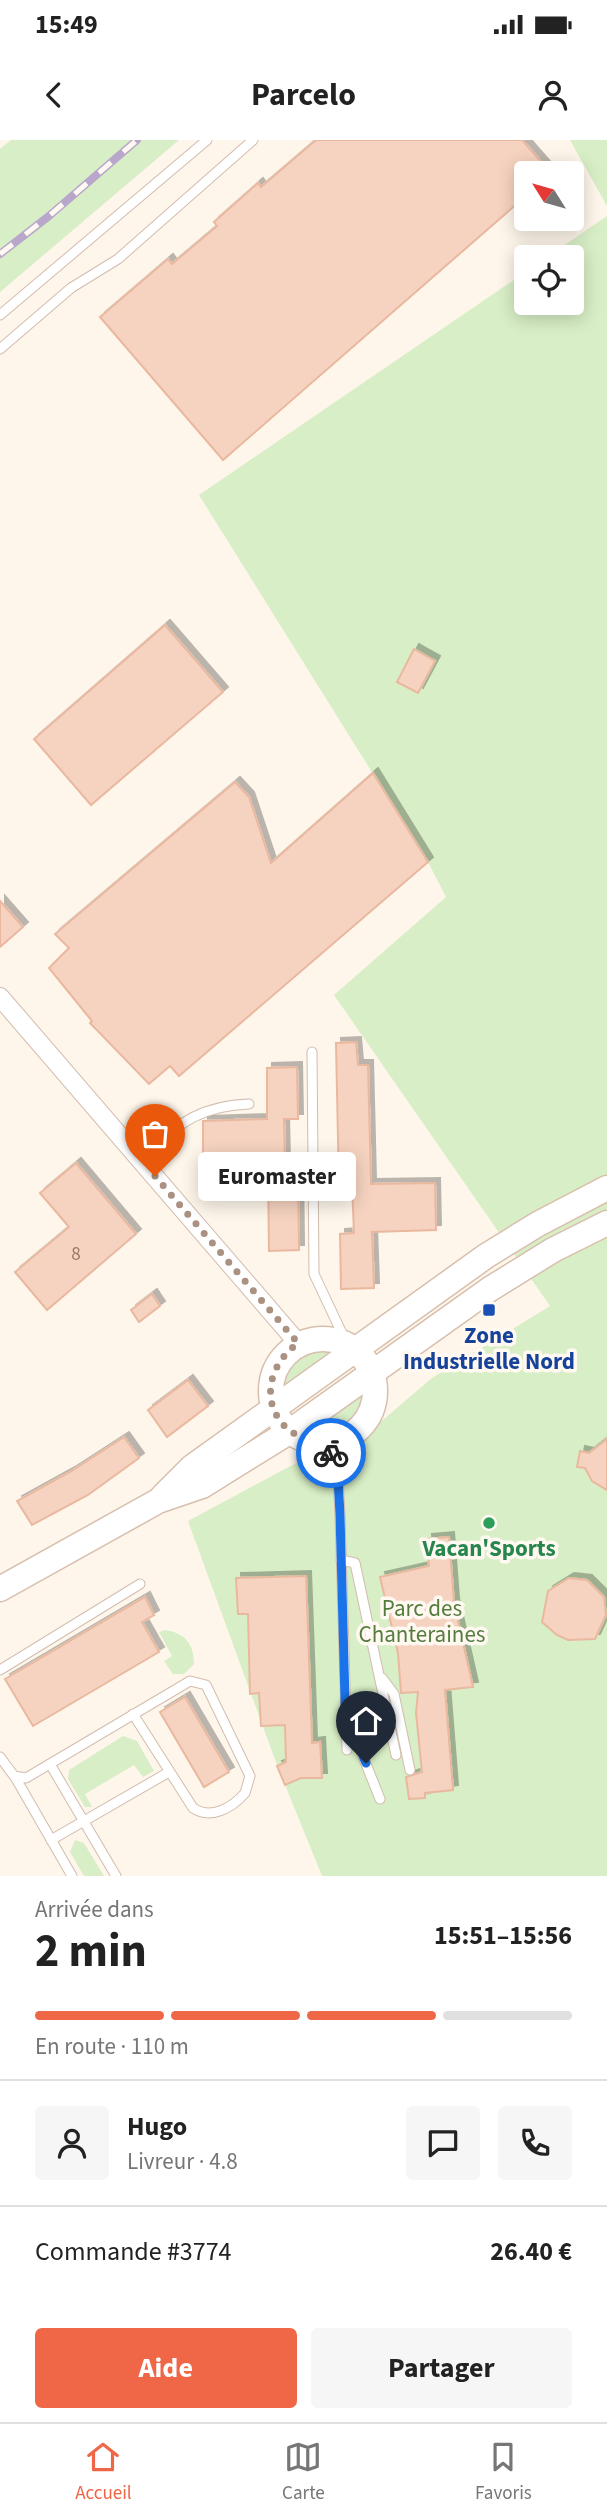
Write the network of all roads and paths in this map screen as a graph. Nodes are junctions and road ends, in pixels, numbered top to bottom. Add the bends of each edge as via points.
1 (207, 140) edge
2 (254, 140) edge
3 (0, 315) edge
4 (0, 349) edge
5 (0, 997) edge
6 (312, 1052) dead end
7 (248, 1104) dead end
8 (139, 1158) junction
9 (607, 1188) edge
10 (607, 1223) edge
11 (298, 1343) junction
12 (351, 1347) junction
13 (372, 1372) junction
14 (274, 1410) junction
15 (289, 1432) junction
16 (328, 1443) junction
17 (158, 1501) junction
18 (341, 1560) junction
19 (140, 1584) dead end
20 (0, 1589) edge
21 (0, 1670) edge
22 (381, 1677) junction
23 (134, 1714) junction
24 (346, 1736) junction
25 (347, 1750) dead end
26 (396, 1755) dead end
27 (0, 1757) edge
28 (50, 1764) junction
29 (410, 1770) dead end
30 (169, 1772) junction
31 (14, 1776) junction
32 (380, 1799) dead end
33 (84, 1822) junction
34 (51, 1840) junction
35 (72, 1876) edge
36 (116, 1876) edge

1 - 3 lane
2 - 4 lane via 118,259 71,288
5 - 8 street
6 - 12 lane via 314,1273
7 - 8 lane via 208,1108
8 - 11 street
9 - 12 main road via 537,1224
10 - 13 main road via 490,1289
11 - 12 main road via 318,1339
11 - 14 main road via 278,1363 272,1379
12 - 13 main road
12 - 14 main road
13 - 15 main road
13 - 16 main road via 375,1395 370,1414 349,1436
14 - 15 main road
14 - 17 main road via 192,1467
15 - 16 main road via 314,1443
15 - 17 main road via 202,1486
16 - 18 lane via 338,1478
17 - 20 main road
18 - 22 lane via 355,1563
18 - 24 lane
19 - 21 lane
22 - 26 lane
22 - 29 lane via 394,1694
23 - 28 lane
23 - 30 lane
23 - 30 lane via 190,1681 206,1685 250,1782 231,1805 204,1814 193,1808
24 - 25 lane
24 - 32 lane via 356,1739
27 - 31 lane
28 - 31 lane via 26,1778
28 - 33 lane
30 - 33 lane
31 - 34 lane
33 - 34 lane
33 - 36 lane
34 - 35 lane

